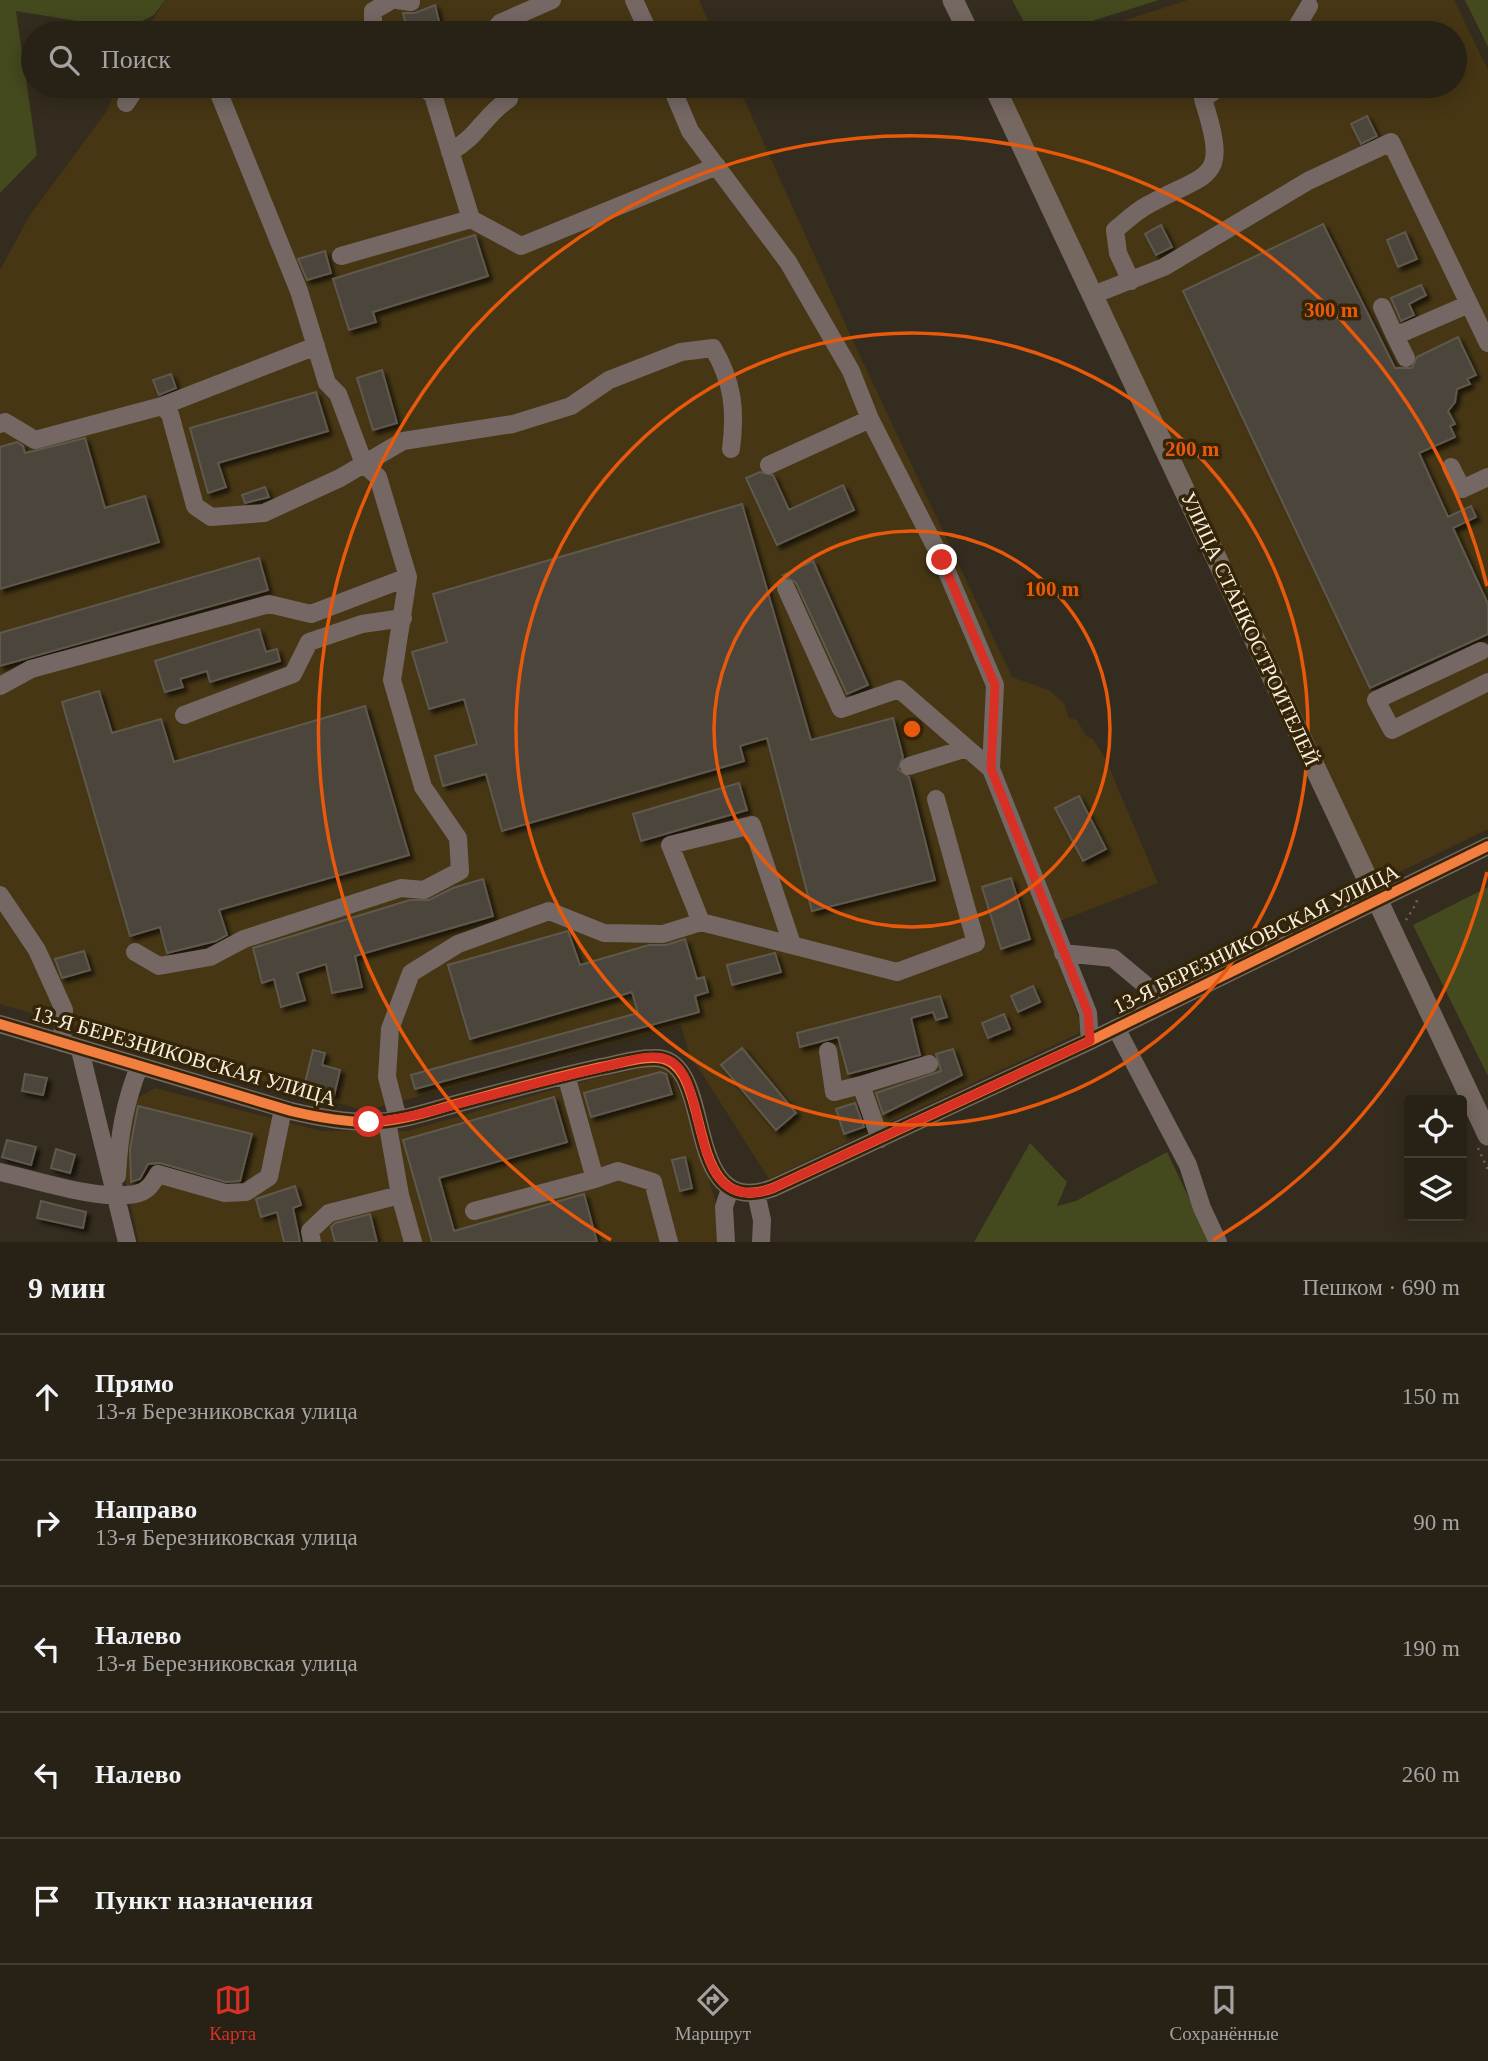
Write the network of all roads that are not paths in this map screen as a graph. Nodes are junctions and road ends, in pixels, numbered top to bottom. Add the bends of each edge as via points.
1 (552, 0) edge
2 (634, 0) edge
3 (953, 0) edge
4 (400, 1) edge
5 (1309, 6) dead end
6 (373, 21) edge
7 (505, 21) edge
8 (644, 21) edge
9 (963, 21) edge
10 (1300, 21) edge
11 (129, 98) edge
12 (221, 98) edge
13 (435, 98) edge
14 (676, 98) edge
15 (1000, 98) edge
16 (1204, 98) edge
17 (509, 99) dead end
18 (126, 103) dead end
19 (450, 152) junction
20 (717, 166) junction
21 (471, 219) junction
22 (341, 256) dead end
23 (1131, 281) junction
24 (1093, 295) junction
25 (1469, 304) junction
26 (1382, 307) dead end
27 (1395, 336) junction
28 (1488, 343) edge
29 (316, 346) junction
30 (1406, 358) dead end
31 (162, 406) junction
32 (870, 419) junction
33 (0, 424) edge
34 (731, 449) dead end
35 (364, 464) junction
36 (769, 464) dead end
37 (1451, 467) dead end
38 (1488, 477) edge
39 (408, 577) junction
40 (786, 588) dead end
41 (403, 618) junction
42 (1480, 651) dead end
43 (1488, 682) edge
44 (0, 686) edge
45 (184, 715) dead end
46 (967, 748) junction
47 (909, 766) dead end
48 (991, 769) junction
49 (936, 799) dead end
50 (1488, 846) edge
51 (0, 895) edge
52 (1378, 902) junction
53 (701, 922) junction
54 (792, 944) junction
55 (135, 952) dead end
56 (1063, 953) junction
57 (1167, 1003) junction
58 (0, 1024) edge
59 (1116, 1028) junction
60 (1090, 1041) junction
61 (62, 1043) junction
62 (80, 1050) junction
63 (828, 1051) dead end
64 (929, 1064) dead end
65 (139, 1067) junction
66 (566, 1075) junction
67 (861, 1085) junction
68 (283, 1109) junction
69 (393, 1120) junction
70 (1488, 1135) edge
71 (880, 1139) junction
72 (0, 1172) edge
73 (595, 1179) junction
74 (730, 1189) junction
75 (756, 1193) junction
76 (400, 1195) junction
77 (116, 1197) junction
78 (474, 1211) dead end
79 (127, 1242) edge
80 (312, 1242) edge
81 (413, 1242) edge
82 (669, 1242) edge
83 (726, 1242) edge
84 (761, 1242) edge
85 (1218, 1242) edge

1 - 7 street
2 - 8 street
3 - 9 main road
4 - 6 street via 373,11
5 - 10 street
11 - 18 street
12 - 29 street via 299,291
13 - 19 street
14 - 20 street via 690,131
15 - 24 main road, УЛИЦА СТАНКОСТРОИТЕЛЕЙ
16 - 23 street via 1215,154 1211,171 1145,207 1115,230 1118,253
17 - 19 street via 495,108 469,142
19 - 21 street
20 - 21 street via 521,246
20 - 32 street via 788,262 851,371
21 - 22 street
23 - 24 street
23 - 25 street via 1164,267 1308,181 1391,142
24 - 52 main road, УЛИЦА СТАНКОСТРОИТЕЛЕЙ
25 - 27 street
25 - 28 street
26 - 27 street
27 - 30 street
29 - 31 street
29 - 35 street via 327,383 338,394
31 - 33 street via 35,440 5,422
31 - 35 street via 170,414 195,506 211,517 264,513
32 - 36 street
32 - 48 street via 942,560 995,685
34 - 35 street via 735,419 727,372 713,348 681,352 609,380 570,406 513,424 403,441
35 - 39 street via 378,477
37 - 38 street via 1464,497
39 - 41 street
39 - 44 street via 311,614 269,604 31,669
40 - 46 street via 841,709 899,690
41 - 45 street via 362,624 309,642 293,674
41 - 55 street via 392,680 423,787 458,838 460,872 424,890 401,888 244,939 210,957 159,966
42 - 43 street via 1376,700 1392,730
46 - 47 street
46 - 48 street
48 - 56 street
49 - 54 street via 976,943 897,972
50 - 52 street, 13-Я БЕРЕЗНИКОВСКАЯ УЛИЦА
51 - 61 street via 37,950 65,1010
52 - 57 street, 13-Я БЕРЕЗНИКОВСКАЯ УЛИЦА
52 - 70 main road, УЛИЦА СТАНКОСТРОИТЕЛЕЙ
53 - 54 street
53 - 54 street via 670,845 752,825
53 - 69 street via 663,934 604,933 550,911 458,944 411,973 390,1029 387,1077
56 - 57 street via 1113,958
56 - 60 street via 1088,1013
57 - 59 street, 13-Я БЕРЕЗНИКОВСКАЯ УЛИЦА
58 - 61 street, 13-Я БЕРЕЗНИКОВСКАЯ УЛИЦА
59 - 60 street, 13-Я БЕРЕЗНИКОВСКАЯ УЛИЦА
59 - 85 street via 1188,1164
60 - 71 street, 13-Я БЕРЕЗНИКОВСКАЯ УЛИЦА
61 - 62 street, 13-Я БЕРЕЗНИКОВСКАЯ УЛИЦА
62 - 65 street, 13-Я БЕРЕЗНИКОВСКАЯ УЛИЦА
62 - 77 street
63 - 67 street via 834,1092
64 - 67 street
65 - 68 street, 13-Я БЕРЕЗНИКОВСКАЯ УЛИЦА
65 - 77 street via 125,1100
66 - 69 street, 13-Я БЕРЕЗНИКОВСКАЯ УЛИЦА
66 - 73 street
66 - 74 street, 13-Я БЕРЕЗНИКОВСКАЯ УЛИЦА via 645,1059 672,1062 684,1080 717,1175
67 - 71 street
68 - 69 street, 13-Я БЕРЕЗНИКОВСКАЯ УЛИЦА via 331,1120
68 - 77 street via 269,1177 246,1192 225,1193 158,1174 142,1192
69 - 76 street
71 - 75 street, 13-Я БЕРЕЗНИКОВСКАЯ УЛИЦА
72 - 77 street
73 - 78 street
73 - 82 street via 618,1171 653,1182
74 - 75 street, 13-Я БЕРЕЗНИКОВСКАЯ УЛИЦА
74 - 83 street via 724,1207
75 - 84 street
76 - 80 street via 329,1213 310,1231
76 - 81 street
77 - 79 street

